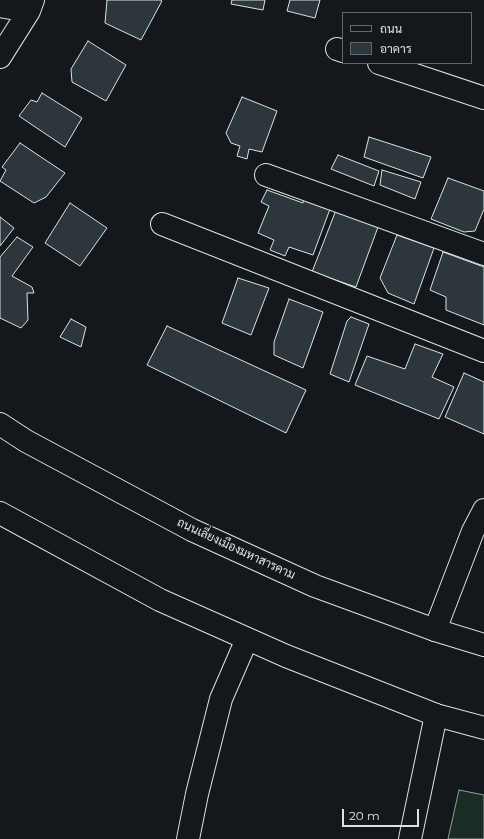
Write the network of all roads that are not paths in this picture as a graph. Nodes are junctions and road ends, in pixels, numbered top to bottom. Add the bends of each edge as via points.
1 (0, 6) edge
2 (31, 6) edge
3 (0, 57) edge
4 (383, 64) edge
5 (484, 98) edge
6 (266, 175) dead end
7 (162, 224) dead end
8 (484, 254) edge
9 (484, 351) edge
10 (0, 424) edge
11 (484, 510) edge
12 (0, 513) edge
13 (435, 630) junction
14 (247, 639) junction
15 (484, 645) edge
16 (436, 715) junction
17 (484, 728) edge
18 (188, 839) edge
19 (410, 839) edge

1 - 2 main road
2 - 3 main road
4 - 5 main road
6 - 8 main road
7 - 9 main road
10 - 13 main road, ถนนเลี่ยงเมืองมหาสารคาม via 26,441 192,530 315,586
11 - 13 main road via 473,531
12 - 14 main road via 160,600
13 - 15 main road, ถนนเลี่ยงเมืองมหาสารคาม
14 - 16 main road
14 - 18 main road via 221,699
16 - 17 main road
16 - 19 main road

